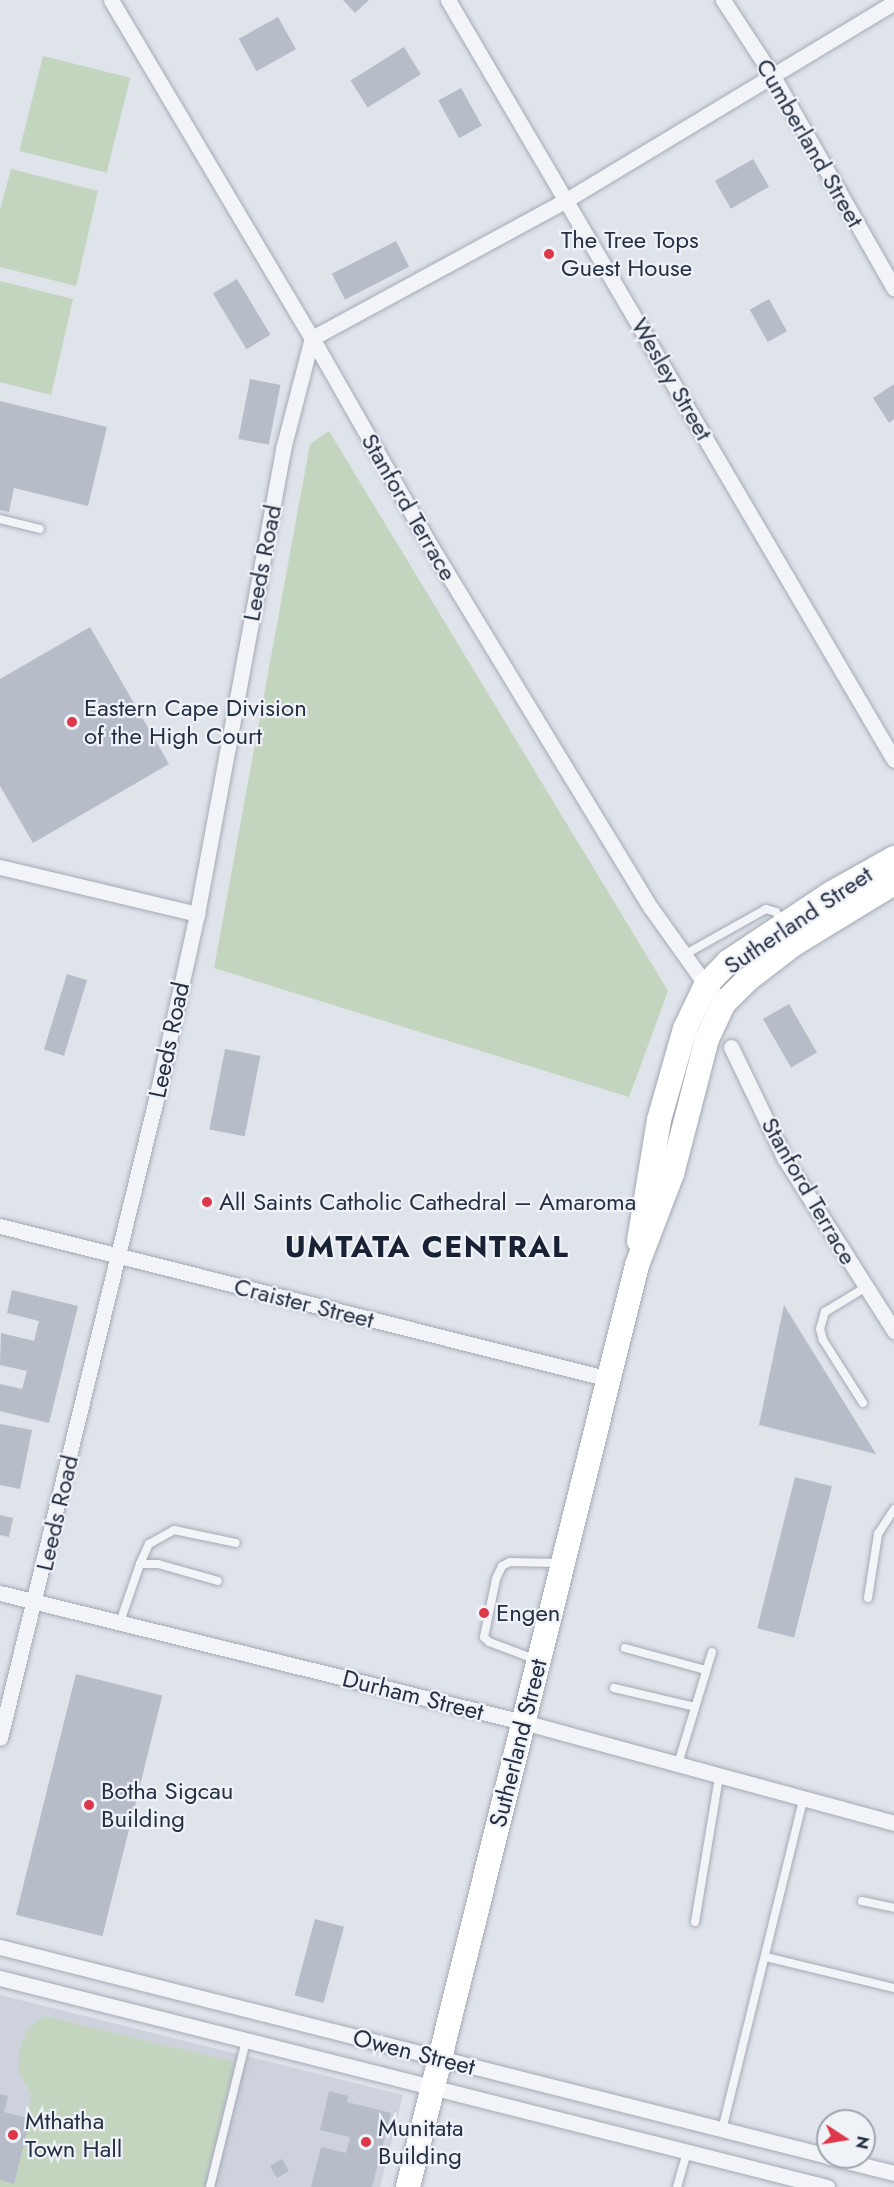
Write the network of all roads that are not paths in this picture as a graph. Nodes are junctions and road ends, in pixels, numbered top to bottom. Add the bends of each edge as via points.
1 (111, 0) edge
2 (448, 0) edge
3 (723, 0) edge
4 (894, 2) edge
5 (774, 78) junction
6 (568, 200) junction
7 (894, 288) edge
8 (312, 338) junction
9 (0, 519) edge
10 (40, 529) dead end
11 (894, 760) edge
12 (894, 858) edge
13 (0, 867) edge
14 (894, 884) edge
15 (197, 914) junction
16 (784, 926) junction
17 (684, 955) junction
18 (706, 985) junction
19 (724, 1003) junction
20 (731, 1047) dead end
21 (0, 1226) edge
22 (118, 1256) junction
23 (637, 1264) junction
24 (866, 1287) junction
25 (894, 1331) edge
26 (609, 1379) junction
27 (863, 1403) dead end
28 (894, 1509) edge
29 (236, 1543) dead end
30 (140, 1564) junction
31 (563, 1564) junction
32 (218, 1581) dead end
33 (0, 1593) edge
34 (868, 1598) dead end
35 (36, 1602) junction
36 (120, 1622) junction
37 (625, 1648) dead end
38 (712, 1652) dead end
39 (538, 1661) junction
40 (706, 1670) junction
41 (614, 1688) dead end
42 (695, 1707) junction
43 (523, 1722) junction
44 (0, 1738) edge
45 (678, 1766) junction
46 (718, 1777) junction
47 (803, 1799) junction
48 (894, 1823) edge
49 (862, 1901) dead end
50 (894, 1908) edge
51 (695, 1922) dead end
52 (0, 1947) edge
53 (766, 1957) junction
54 (0, 1978) edge
55 (894, 1988) edge
56 (246, 2039) junction
57 (440, 2058) junction
58 (433, 2085) junction
59 (722, 2130) junction
60 (687, 2151) junction
61 (816, 2154) edge
62 (876, 2169) edge
63 (894, 2173) edge
64 (210, 2187) edge
65 (408, 2187) edge
66 (677, 2187) edge
67 (827, 2187) edge

1 - 8 street, Stanford Terrace
2 - 6 street, Wesley Street
3 - 5 street, Cumberland Street
4 - 5 street
5 - 6 street
5 - 7 street, Cumberland Street
6 - 8 street
6 - 11 street, Wesley Street
8 - 15 street, Leeds Road via 284,449
8 - 17 street, Stanford Terrace via 430,545 651,908
9 - 10 lane
12 - 16 main road, Sutherland Street
13 - 15 street
14 - 19 main road, Sutherland Street via 794,944
15 - 22 street, Leeds Road
16 - 17 lane via 776,912 766,909
16 - 18 main road, Sutherland Street via 728,962
17 - 18 street, Stanford Terrace
18 - 19 street, Stanford Terrace
18 - 23 main road, Sutherland Street via 685,1029 659,1120 642,1209
19 - 23 main road, Sutherland Street via 707,1039 672,1174
20 - 24 street, Stanford Terrace via 786,1160
21 - 22 street, Craister Street
22 - 26 street, Craister Street
22 - 35 street, Leeds Road
23 - 26 main road, Sutherland Street
24 - 25 street, Stanford Terrace
24 - 27 lane via 825,1312 820,1329
26 - 31 main road, Sutherland Street
28 - 34 lane via 878,1534
29 - 30 lane via 174,1530 149,1544
30 - 32 lane via 158,1564
30 - 36 lane
31 - 39 main road, Sutherland Street
31 - 39 lane via 510,1562 502,1566 496,1579 484,1637
33 - 35 street, Durham Street
35 - 36 street, Durham Street
35 - 44 street, Leeds Road
36 - 43 street, Durham Street
37 - 40 lane
38 - 40 lane
39 - 43 main road, Sutherland Street
40 - 42 lane
41 - 42 lane
42 - 45 lane
43 - 45 street, Durham Street
43 - 57 main road, Sutherland Street
45 - 46 street, Durham Street
46 - 47 street, Durham Street
46 - 51 lane
47 - 48 street, Durham Street
47 - 53 lane
49 - 50 lane
52 - 57 street, Owen Street
53 - 55 lane
53 - 59 lane
54 - 56 street, Owen Street
56 - 58 street, Owen Street
56 - 64 lane
57 - 58 main road, Sutherland Street
57 - 59 street, Owen Street
58 - 60 street, Owen Street
58 - 65 main road, Sutherland Street
59 - 61 street, Owen Street
60 - 66 lane
60 - 67 street, Owen Street
62 - 63 street, Owen Street

